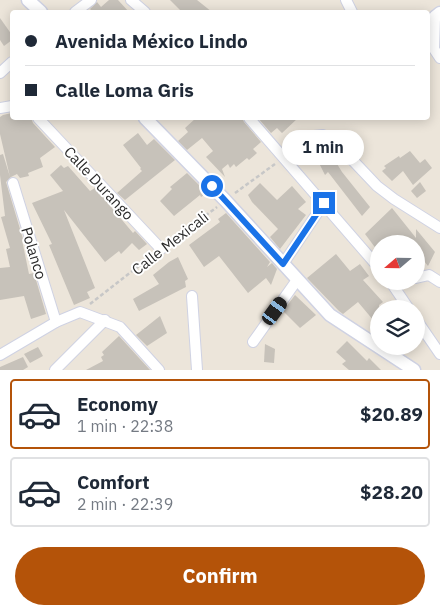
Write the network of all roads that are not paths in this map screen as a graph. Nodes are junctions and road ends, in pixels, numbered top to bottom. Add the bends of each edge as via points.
1 (28, 0) edge
2 (91, 0) edge
3 (131, 0) edge
4 (39, 10) edge
5 (77, 10) edge
6 (143, 10) edge
7 (434, 18) edge
8 (440, 58) edge
9 (10, 64) edge
10 (0, 73) edge
11 (40, 120) edge
12 (147, 120) edge
13 (251, 120) edge
14 (284, 158) junction
15 (13, 183) dead end
16 (324, 203) junction
17 (440, 228) edge
18 (161, 249) road end
19 (370, 257) edge
20 (283, 264) junction
21 (425, 275) edge
22 (297, 280) junction
23 (440, 282) edge
24 (192, 296) dead end
25 (105, 320) junction
26 (56, 322) junction
27 (425, 332) edge
28 (253, 342) dead end
29 (1, 353) edge
30 (440, 354) edge
31 (55, 370) edge
32 (158, 370) edge
33 (197, 370) edge
34 (414, 370) edge

1 - 4 street
2 - 5 street
3 - 6 street
7 - 8 street via 434,49
9 - 10 street
11 - 18 street, Calle Durango
12 - 20 street
13 - 14 street
14 - 16 street
14 - 17 street via 314,136 323,135 341,148 377,186
15 - 26 street, Polanco
16 - 19 street
16 - 20 street
20 - 22 street
21 - 23 street via 429,274
22 - 28 street
22 - 34 street via 330,316
24 - 33 street
25 - 26 street via 80,312
25 - 31 street
25 - 32 street via 120,327
26 - 29 street
27 - 30 street

